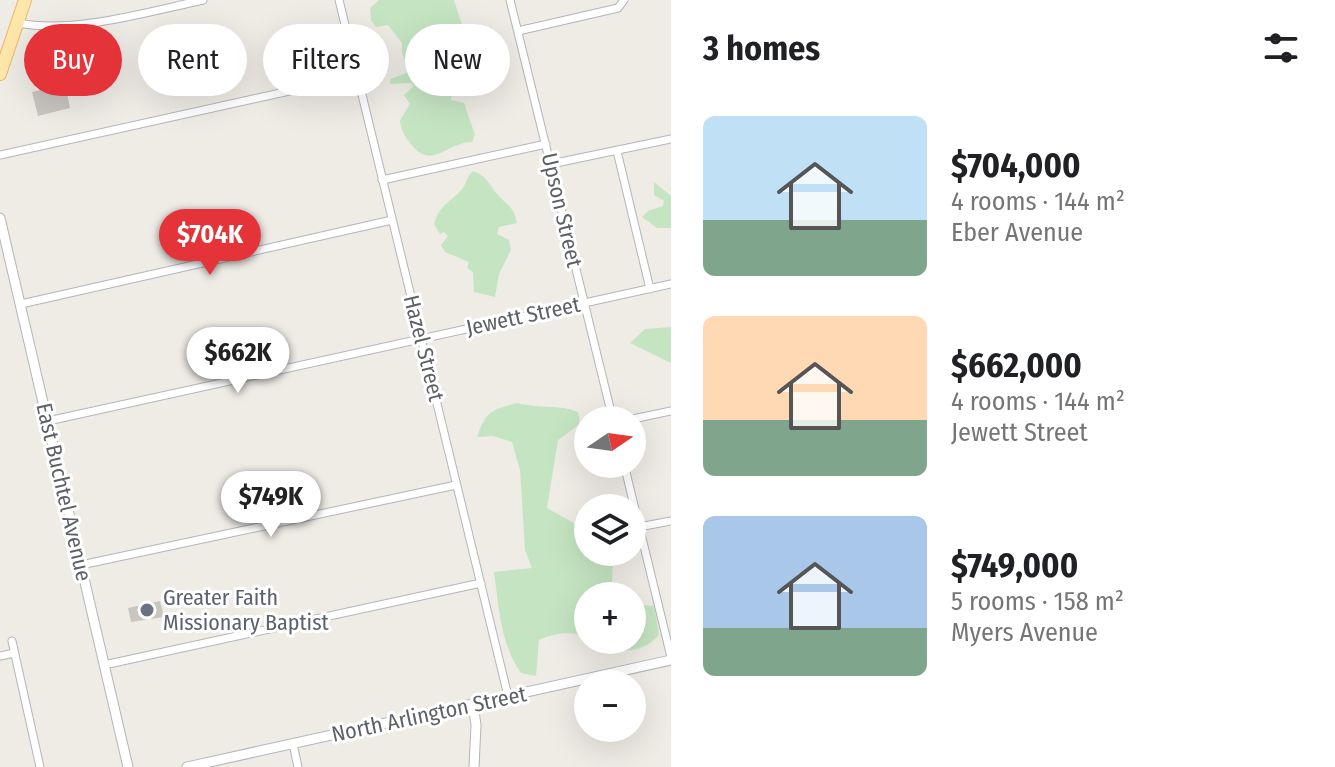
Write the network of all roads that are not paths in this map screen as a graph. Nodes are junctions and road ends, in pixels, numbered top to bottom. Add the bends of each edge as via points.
1 (25, 0) edge
2 (203, 0) edge
3 (339, 0) edge
4 (510, 0) edge
5 (623, 2) edge
6 (18, 23) junction
7 (345, 24) edge
8 (518, 31) junction
9 (0, 74) edge
10 (263, 96) edge
11 (362, 96) edge
12 (671, 139) edge
13 (546, 144) junction
14 (617, 151) junction
15 (0, 155) edge
16 (551, 164) junction
17 (382, 180) junction
18 (0, 218) edge
19 (392, 220) junction
20 (671, 284) edge
21 (650, 289) junction
22 (584, 303) junction
23 (21, 304) junction
24 (422, 339) junction
25 (610, 406) edge
26 (671, 411) edge
27 (646, 416) edge
28 (48, 421) junction
29 (456, 485) junction
30 (671, 521) edge
31 (646, 526) edge
32 (646, 556) edge
33 (81, 565) junction
34 (481, 583) junction
35 (12, 641) dead end
36 (14, 653) junction
37 (0, 656) edge
38 (671, 658) edge
39 (104, 665) junction
40 (508, 696) junction
41 (473, 704) junction
42 (293, 744) junction
43 (40, 767) edge
44 (128, 767) edge
45 (187, 767) edge
46 (298, 767) edge
47 (474, 767) edge

1 - 6 main road
2 - 6 street via 82,23
3 - 7 street, Hazel Street
4 - 8 street, Upson Street
5 - 8 street via 611,10
6 - 9 main road
8 - 13 street, Upson Street
10 - 15 street
11 - 17 street, Hazel Street
12 - 14 street
13 - 16 street, Upson Street
13 - 17 street
14 - 16 street
14 - 21 street
16 - 22 street, Upson Street
17 - 19 street, Hazel Street
18 - 23 street, East Buchtel Avenue
19 - 23 street
19 - 24 street, Hazel Street
20 - 21 street, Jewett Street
21 - 22 street, Jewett Street
22 - 24 street, Jewett Street
22 - 25 street, Upson Street
23 - 28 street, East Buchtel Avenue
24 - 28 street, Jewett Street
24 - 29 street, Hazel Street
26 - 27 street
28 - 33 street, East Buchtel Avenue
29 - 33 street
29 - 34 street, Hazel Street
30 - 31 street
32 - 38 street
33 - 39 street, East Buchtel Avenue
34 - 39 street
34 - 40 street, Hazel Street
35 - 36 street
36 - 37 street
36 - 43 street
38 - 40 street, North Arlington Street
39 - 44 street, East Buchtel Avenue
40 - 41 street, North Arlington Street
41 - 42 street, North Arlington Street
41 - 47 street
42 - 45 street, North Arlington Street
42 - 46 street

